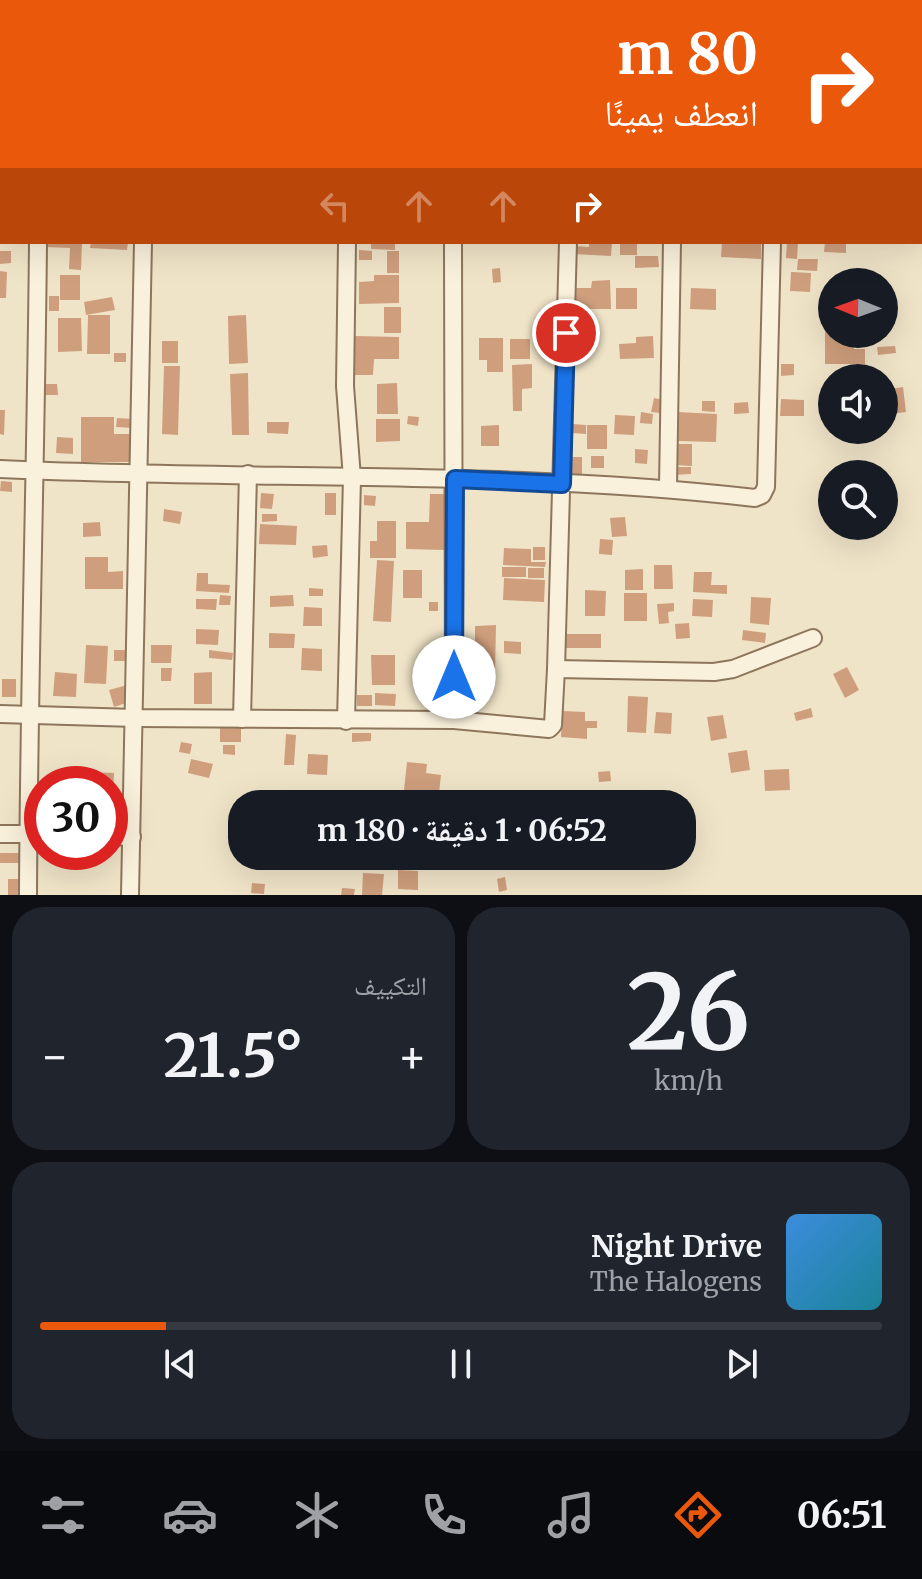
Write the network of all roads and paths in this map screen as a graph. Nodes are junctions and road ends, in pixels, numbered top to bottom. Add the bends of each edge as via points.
1 (38, 244) edge
2 (143, 244) edge
3 (347, 244) edge
4 (453, 244) edge
5 (568, 244) edge
6 (672, 244) edge
7 (772, 244) edge
8 (0, 469) edge
9 (36, 471) junction
10 (138, 474) junction
11 (248, 474) junction
12 (352, 478) junction
13 (455, 479) junction
14 (562, 484) junction
15 (668, 487) junction
16 (813, 638) dead end
17 (556, 669) junction
18 (0, 714) edge
19 (29, 716) junction
20 (135, 718) junction
21 (242, 719) junction
22 (454, 720) junction
23 (346, 721) junction
24 (32, 766) edge
25 (0, 834) edge
26 (24, 834) edge
27 (128, 837) edge
28 (132, 837) junction
29 (31, 870) edge
30 (28, 895) edge
31 (130, 895) edge

1 - 9 street
2 - 10 street
3 - 12 street via 345,386
4 - 13 street
5 - 14 street
6 - 15 street
7 - 15 street via 766,487 755,498
8 - 9 street
9 - 10 street
9 - 19 street
10 - 11 street
10 - 20 street
11 - 12 street
11 - 21 street
12 - 13 street
12 - 23 street
13 - 14 street
13 - 22 street
14 - 15 street
14 - 17 street
16 - 17 street via 714,672
17 - 22 street via 549,729
18 - 19 street
19 - 20 street
19 - 24 street
20 - 21 street
20 - 28 street
21 - 23 street
22 - 23 street
25 - 26 street
27 - 28 street
28 - 31 street
29 - 30 street

